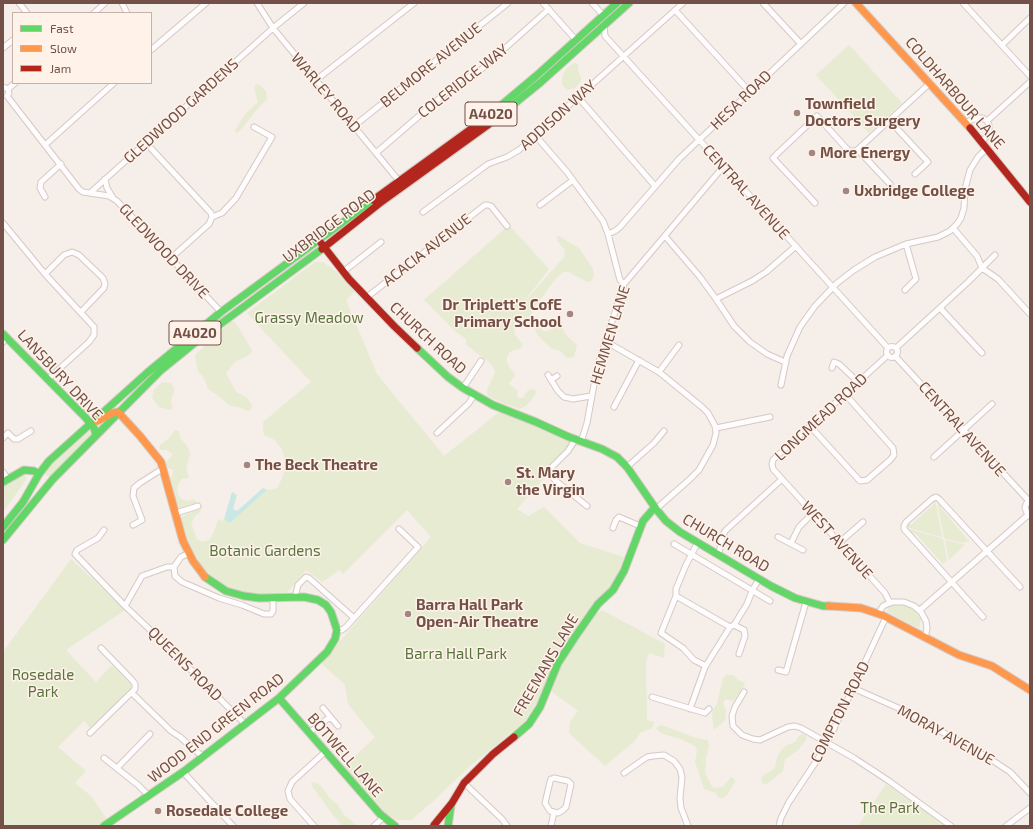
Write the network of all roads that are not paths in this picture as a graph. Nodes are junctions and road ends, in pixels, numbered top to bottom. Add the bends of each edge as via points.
1 (19, 3) edge
2 (105, 3) edge
3 (122, 3) edge
4 (206, 3) edge
5 (257, 3) edge
6 (304, 3) edge
7 (414, 3) edge
8 (508, 3) edge
9 (543, 3) edge
10 (592, 3) edge
11 (617, 3) edge
12 (629, 3) edge
13 (683, 3) edge
14 (763, 3) edge
15 (844, 3) edge
16 (856, 3) edge
17 (963, 3) edge
18 (549, 9) junction
19 (675, 10) junction
20 (26, 12) edge
21 (95, 12) edge
22 (126, 12) edge
23 (603, 15) junction
24 (1030, 18) edge
25 (604, 25) junction
26 (273, 28) junction
27 (594, 34) junction
28 (605, 36) junction
29 (576, 40) junction
30 (12, 41) edge
31 (801, 44) junction
32 (1002, 45) junction
33 (3, 48) edge
34 (152, 49) edge
35 (623, 56) junction
36 (1030, 76) edge
37 (316, 80) junction
38 (1030, 82) edge
39 (930, 83) junction
40 (113, 84) edge
41 (6, 88) edge
42 (750, 92) junction
43 (5, 96) edge
44 (578, 97) junction
45 (506, 102) junction
46 (516, 104) junction
47 (890, 121) junction
48 (987, 121) junction
49 (966, 123) junction
50 (354, 126) junction
51 (254, 127) dead end
52 (535, 135) junction
53 (699, 140) junction
54 (982, 142) junction
55 (146, 143) junction
56 (45, 145) junction
57 (987, 148) junction
58 (858, 150) junction
59 (376, 153) junction
60 (61, 164) junction
61 (723, 167) junction
62 (915, 174) dead end
63 (105, 179) junction
64 (573, 180) junction
65 (399, 181) junction
66 (890, 184) dead end
67 (655, 186) junction
68 (90, 193) junction
69 (46, 197) dead end
70 (113, 198) junction
71 (1030, 202) edge
72 (815, 203) dead end
73 (540, 205) dead end
74 (423, 212) dead end
75 (212, 217) junction
76 (3, 222) edge
77 (507, 226) dead end
78 (953, 228) junction
79 (608, 234) junction
80 (666, 236) junction
81 (318, 240) junction
82 (381, 242) dead end
83 (906, 244) junction
84 (324, 246) junction
85 (796, 246) junction
86 (995, 254) dead end
87 (171, 258) junction
88 (982, 268) junction
89 (343, 272) junction
90 (45, 274) junction
91 (624, 284) junction
92 (833, 287) junction
93 (905, 290) dead end
94 (366, 297) junction
95 (716, 299) junction
96 (940, 308) junction
97 (81, 312) junction
98 (221, 312) junction
99 (1030, 314) edge
100 (226, 319) junction
101 (4, 338) edge
102 (605, 341) junction
103 (679, 345) dead end
104 (888, 348) junction
105 (896, 348) junction
106 (982, 354) dead end
107 (888, 355) junction
108 (895, 356) junction
109 (639, 360) junction
110 (481, 361) dead end
111 (785, 362) junction
112 (832, 368) dead end
113 (659, 372) junction
114 (548, 375) dead end
115 (558, 376) dead end
116 (48, 379) junction
117 (551, 380) junction
118 (858, 382) junction
119 (780, 385) dead end
120 (463, 388) junction
121 (845, 394) junction
122 (474, 395) junction
123 (591, 396) junction
124 (992, 404) dead end
125 (614, 407) dead end
126 (118, 412) junction
127 (770, 417) dead end
128 (91, 424) junction
129 (810, 426) junction
130 (716, 428) junction
131 (31, 431) dead end
132 (664, 431) dead end
133 (963, 431) junction
134 (437, 433) dead end
135 (96, 434) junction
136 (3, 438) edge
137 (578, 440) junction
138 (934, 457) dead end
139 (627, 467) junction
140 (162, 469) junction
141 (3, 472) edge
142 (39, 474) junction
143 (53, 479) junction
144 (782, 479) junction
145 (6, 480) edge
146 (1029, 501) edge
147 (198, 506) dead end
148 (587, 506) dead end
149 (655, 508) junction
150 (176, 513) junction
151 (813, 513) junction
152 (1029, 516) edge
153 (862, 522) dead end
154 (133, 525) dead end
155 (640, 526) junction
156 (3, 527) edge
157 (613, 528) dead end
158 (399, 529) dead end
159 (104, 530) dead end
160 (778, 537) dead end
161 (3, 540) edge
162 (698, 542) junction
163 (840, 542) junction
164 (674, 544) dead end
165 (791, 544) junction
166 (804, 550) dead end
167 (988, 551) junction
168 (189, 553) junction
169 (718, 554) junction
170 (691, 555) junction
171 (174, 566) junction
172 (759, 579) junction
173 (951, 582) junction
174 (1020, 587) dead end
175 (752, 591) junction
176 (676, 596) junction
177 (273, 598) junction
178 (295, 598) junction
179 (770, 601) dead end
180 (806, 602) junction
181 (890, 603) junction
182 (125, 606) junction
183 (920, 610) junction
184 (878, 614) junction
185 (886, 617) junction
186 (983, 617) dead end
187 (354, 618) junction
188 (732, 626) junction
189 (337, 630) junction
190 (925, 638) junction
191 (101, 648) dead end
192 (107, 654) junction
193 (739, 654) dead end
194 (102, 660) dead end
195 (706, 666) junction
196 (778, 670) dead end
197 (854, 688) junction
198 (1030, 689) edge
199 (744, 692) dead end
200 (132, 693) junction
201 (652, 697) dead end
202 (279, 698) junction
203 (323, 708) dead end
204 (690, 709) junction
205 (709, 710) dead end
206 (330, 717) junction
207 (245, 724) junction
208 (338, 726) dead end
209 (90, 733) dead end
210 (309, 733) junction
211 (150, 734) dead end
212 (827, 743) junction
213 (325, 752) junction
214 (202, 756) junction
215 (104, 758) dead end
216 (117, 768) junction
217 (183, 772) junction
218 (624, 773) dead end
219 (464, 783) junction
220 (1030, 794) edge
221 (149, 796) junction
222 (452, 803) junction
223 (1030, 808) edge
224 (554, 812) junction
225 (384, 818) junction
226 (104, 826) edge
227 (233, 826) edge
228 (314, 826) edge
229 (374, 826) edge
230 (395, 826) edge
231 (431, 826) edge
232 (434, 826) edge
233 (441, 826) edge
234 (448, 826) edge
235 (507, 826) edge
236 (551, 826) edge
237 (688, 826) edge
238 (779, 826) edge
239 (951, 826) edge
240 (1006, 826) edge

1 - 20 street
2 - 21 street
3 - 22 street
4 - 34 street
5 - 26 street, WARLEY ROAD
6 - 26 street, GLEDWOOD GARDENS
7 - 37 street
8 - 50 street, BELMORE AVENUE
9 - 18 street
10 - 23 street
11 - 23 street, UXBRIDGE ROAD / A4020
12 - 25 street, UXBRIDGE ROAD / A4020
13 - 19 street, ADDISON WAY
14 - 31 street
15 - 31 street, HESA ROAD
16 - 39 street, COLDHARBOUR LANE
17 - 32 street
18 - 29 street
18 - 59 street, COLERIDGE WAY via 475,75 462,79
19 - 35 street, ADDISON WAY
19 - 42 street
23 - 29 street, UXBRIDGE ROAD / A4020
24 - 32 street
25 - 27 street, UXBRIDGE ROAD / A4020
25 - 28 street
26 - 37 street, WARLEY ROAD
26 - 55 street, GLEDWOOD GARDENS
27 - 28 street
27 - 46 street, UXBRIDGE ROAD / A4020
28 - 35 street, CENTRAL AVENUE
29 - 45 street, UXBRIDGE ROAD / A4020
30 - 33 street
31 - 42 street, HESA ROAD
32 - 36 street
35 - 44 street, ADDISON WAY
35 - 53 street, CENTRAL AVENUE
37 - 50 street, WARLEY ROAD
38 - 48 street
39 - 47 street
39 - 49 street, COLDHARBOUR LANE
40 - 56 street
41 - 43 street via 9,93
42 - 53 street, HESA ROAD
43 - 56 street, GLEDWOOD DRIVE
44 - 52 street, ADDISON WAY
44 - 67 street
45 - 46 street, A4020 via 510,106
45 - 65 street, UXBRIDGE ROAD / A4020
46 - 84 street, UXBRIDGE ROAD / A4020
47 - 58 street
47 - 62 street via 928,162
48 - 49 street via 978,118
48 - 54 street via 990,130
49 - 54 street, COLDHARBOUR LANE
50 - 59 street, WARLEY ROAD
51 - 75 street via 272,137 236,198 222,213
52 - 64 street
52 - 74 street, ADDISON WAY via 514,153 488,164
53 - 61 street, CENTRAL AVENUE
53 - 67 street, HESA ROAD via 673,164
54 - 57 street, COLDHARBOUR LANE
55 - 63 street, GLEDWOOD GARDENS
55 - 75 street
56 - 60 street, GLEDWOOD DRIVE
57 - 71 street, COLDHARBOUR LANE
57 - 78 street via 970,170 963,211
58 - 66 street
58 - 72 street via 847,149 817,116 773,158
59 - 65 street, WARLEY ROAD
60 - 68 street, GLEDWOOD DRIVE via 79,189
60 - 69 street via 40,182
61 - 80 street, HEMMEN LANE
61 - 85 street, CENTRAL AVENUE
63 - 68 street, GLEDWOOD GARDENS
63 - 70 street
64 - 73 street
64 - 79 street via 602,219
65 - 81 street, UXBRIDGE ROAD / A4020
67 - 79 street, HESA ROAD via 620,227
68 - 70 street, GLEDWOOD DRIVE
70 - 87 street, GLEDWOOD DRIVE
75 - 87 street via 210,224
76 - 90 street
77 - 94 street, ACACIA AVENUE via 491,206 485,205
78 - 83 street via 935,238
78 - 88 street via 977,256
79 - 91 street via 620,280
80 - 91 street, HEMMEN LANE
80 - 95 street
81 - 84 street, CHURCH ROAD
81 - 98 street, UXBRIDGE ROAD / A4020
82 - 89 street
83 - 92 street via 868,261
83 - 93 street via 916,279
84 - 89 street, CHURCH ROAD
84 - 100 street, UXBRIDGE ROAD / A4020
85 - 92 street, CENTRAL AVENUE
85 - 95 street via 766,272
86 - 88 street
87 - 98 street, GLEDWOOD DRIVE
88 - 96 street
88 - 99 street via 996,276
89 - 94 street, CHURCH ROAD
90 - 97 street
90 - 97 street via 66,254 72,252 79,255 103,278 104,288
91 - 102 street, HEMMEN LANE
92 - 104 street, CENTRAL AVENUE
92 - 111 street via 800,327
94 - 120 street, CHURCH ROAD via 432,363
95 - 111 street via 734,326 750,342
96 - 105 street
96 - 106 street
97 - 116 street via 94,327 92,338
98 - 100 street
98 - 128 street, UXBRIDGE ROAD / A4020
100 - 126 street, UXBRIDGE ROAD / A4020 via 160,371
101 - 116 street, LANSBURY DRIVE
102 - 109 street
102 - 123 street, HEMMEN LANE
103 - 113 street
104 - 105 street
104 - 107 street
105 - 108 street
107 - 108 street
107 - 118 street, LONGMEAD ROAD
108 - 133 street, CENTRAL AVENUE
109 - 113 street
109 - 125 street
110 - 120 street
111 - 119 street
112 - 118 street via 834,362 839,364
113 - 130 street via 702,407
114 - 117 street
115 - 117 street
116 - 128 street, LANSBURY DRIVE
117 - 123 street via 560,394 567,398
118 - 121 street, LONGMEAD ROAD
120 - 122 street, CHURCH ROAD
121 - 129 street, LONGMEAD ROAD
121 - 129 street via 893,448 894,455 890,460 867,480 860,481
122 - 134 street
122 - 137 street, CHURCH ROAD
123 - 137 street, HEMMEN LANE via 586,427
124 - 133 street
126 - 128 street
126 - 135 street, UXBRIDGE ROAD / A4020
126 - 140 street via 140,436 160,462
127 - 130 street
128 - 135 street, LANSBURY DRIVE
128 - 142 street, UXBRIDGE ROAD / A4020 via 54,456
129 - 144 street, LONGMEAD ROAD via 773,460 772,466
130 - 149 street via 713,445 699,470
131 - 136 street via 18,439 14,439 8,433
132 - 139 street
133 - 138 street
133 - 146 street, CENTRAL AVENUE
135 - 143 street, UXBRIDGE ROAD / A4020
137 - 139 street, CHURCH ROAD via 607,452
137 - 148 street, HEMMEN LANE via 551,468 550,474
139 - 149 street, CHURCH ROAD
140 - 150 street
140 - 154 street via 134,488 142,520
141 - 145 street
142 - 143 street
142 - 145 street via 24,470
142 - 156 street, UXBRIDGE ROAD / A4020 via 23,502
143 - 161 street, UXBRIDGE ROAD / A4020
144 - 151 street, WEST AVENUE
144 - 169 street, LONGMEAD ROAD via 725,531
146 - 152 street, CENTRAL AVENUE via 1025,508
147 - 150 street
149 - 155 street, FREEMANS LANE
149 - 162 street, CHURCH ROAD via 674,528
150 - 168 street
151 - 163 street, WEST AVENUE
151 - 165 street via 799,527
152 - 167 street
153 - 163 street
155 - 157 street via 619,517
155 - 219 street, FREEMANS LANE via 624,571 613,590 598,604 558,663 540,707 528,724
158 - 187 street via 418,547
159 - 182 street, QUEENS ROAD via 98,538 77,550 75,554
160 - 165 street
162 - 169 street, CHURCH ROAD
162 - 170 street
163 - 181 street, WEST AVENUE via 886,593
164 - 170 street
165 - 166 street
167 - 173 street
167 - 173 street via 939,499 932,499 906,522 904,528
167 - 174 street
168 - 171 street via 181,557
168 - 177 street via 198,569 219,588 244,596
169 - 172 street, CHURCH ROAD
170 - 175 street
170 - 176 street via 676,589
171 - 177 street via 175,576 182,582 264,614 273,611
171 - 182 street via 142,576
172 - 175 street
172 - 180 street, CHURCH ROAD
173 - 183 street
173 - 186 street
175 - 179 street
175 - 188 street via 747,604
176 - 188 street
176 - 195 street via 661,633 684,648 694,660
177 - 178 street
178 - 187 street via 298,585 306,577 310,578
178 - 189 street via 313,599 323,603 333,616
180 - 184 street, CHURCH ROAD via 827,607 861,608
180 - 196 street via 786,672
181 - 183 street via 904,602
181 - 184 street via 883,606
182 - 207 street, QUEENS ROAD
183 - 190 street via 927,627
184 - 185 street, CHURCH ROAD
185 - 190 street, CHURCH ROAD
185 - 197 street, COMPTON ROAD
187 - 189 street via 345,628
188 - 193 street via 744,630 745,636
188 - 195 street
189 - 202 street, WOOD END GREEN ROAD via 330,648
190 - 198 street, CHURCH ROAD via 959,655 992,666
191 - 192 street
192 - 194 street
192 - 200 street via 135,684
195 - 204 street
197 - 212 street, COMPTON ROAD
197 - 220 street, MORAY AVENUE via 911,714 996,763 1014,776
199 - 212 street via 732,716 733,726 742,735 760,740 795,726
200 - 209 street
200 - 214 street via 171,731
201 - 204 street
202 - 207 street, WOOD END GREEN ROAD
202 - 210 street, BOTWELL LANE
203 - 206 street
204 - 205 street via 705,713
206 - 208 street
206 - 210 street
207 - 214 street, WOOD END GREEN ROAD
210 - 213 street, BOTWELL LANE
211 - 216 street
212 - 238 street, COMPTON ROAD via 789,802
212 - 239 street via 889,781
213 - 225 street, BOTWELL LANE
213 - 228 street via 295,779 288,791 290,798
214 - 217 street, WOOD END GREEN ROAD
215 - 216 street
216 - 221 street
217 - 221 street, WOOD END GREEN ROAD
217 - 227 street
218 - 237 street via 653,756 663,755 672,759 681,773 681,808
219 - 222 street, FREEMANS LANE
219 - 235 street
221 - 226 street, WOOD END GREEN ROAD
222 - 232 street, FREEMANS LANE
222 - 234 street, FREEMANS LANE
223 - 240 street
224 - 224 street via 548,810 545,801 550,780 554,778 568,781 571,785 565,808 560,812
224 - 236 street
225 - 229 street
225 - 230 street, BOTWELL LANE
231 - 232 street
232 - 233 street

